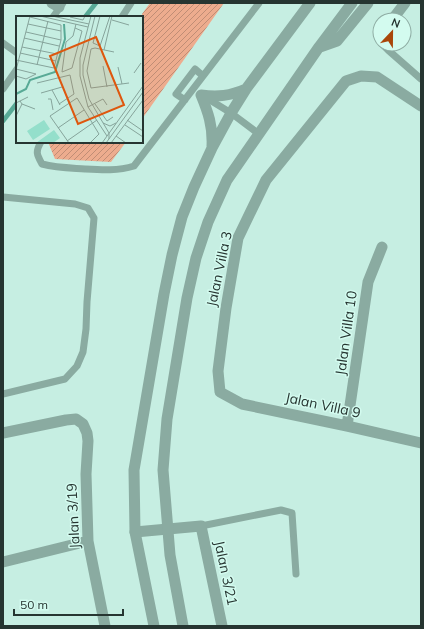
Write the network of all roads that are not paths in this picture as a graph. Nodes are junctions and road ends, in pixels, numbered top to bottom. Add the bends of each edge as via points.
1 (131, 3) edge
2 (259, 3) edge
3 (310, 3) edge
4 (352, 3) edge
5 (368, 3) edge
6 (405, 3) edge
7 (58, 4) edge
8 (398, 12) edge
9 (52, 16) edge
10 (123, 16) edge
11 (3, 43) edge
12 (319, 47) junction
13 (16, 52) edge
14 (390, 52) edge
15 (16, 70) edge
16 (203, 76) junction
17 (421, 79) edge
18 (3, 89) edge
19 (246, 89) junction
20 (197, 92) junction
21 (185, 100) junction
22 (421, 106) edge
23 (231, 113) junction
24 (259, 134) junction
25 (40, 143) edge
26 (212, 148) junction
27 (3, 197) edge
28 (382, 247) dead end
29 (220, 392) joint
30 (3, 394) edge
31 (348, 426) junction
32 (3, 433) edge
33 (421, 443) edge
34 (201, 526) junction
35 (168, 529) junction
36 (135, 532) junction
37 (88, 541) junction
38 (3, 562) edge
39 (296, 574) dead end
40 (105, 626) edge
41 (154, 626) edge
42 (182, 626) edge
43 (222, 626) edge

1 - 10 lane
2 - 16 lane
3 - 19 street
4 - 12 street
5 - 12 street via 337,41
6 - 8 street
7 - 9 lane
11 - 13 lane
12 - 24 street
14 - 17 lane
15 - 18 lane
16 - 20 lane
16 - 21 lane via 195,69 176,94
19 - 20 street via 224,96
19 - 23 street
20 - 21 lane
20 - 23 lane
20 - 26 street via 211,124
21 - 25 lane via 134,166 124,169 55,168 42,164 37,155
22 - 29 street, Jalan Villa 3 via 377,77 361,76 346,81 266,180 238,238 218,371
23 - 24 lane
23 - 26 street
24 - 35 street via 227,180 208,222 186,298 167,419 163,470
26 - 36 street via 182,217 164,294 134,470
27 - 30 lane via 75,204 88,208 94,218 86,329 83,352 77,366 65,379
28 - 31 street, Jalan Villa 10 via 368,282
29 - 31 street, Jalan Villa 9 via 242,404
31 - 33 street, Jalan Villa 9
32 - 37 street, Jalan 3/19 via 66,420 76,419 83,424 88,441
34 - 35 street
34 - 39 lane via 281,510 292,513
34 - 43 street, Jalan 3/21
35 - 36 street
35 - 42 street
36 - 41 street
37 - 38 street
37 - 40 street, Jalan 3/19

